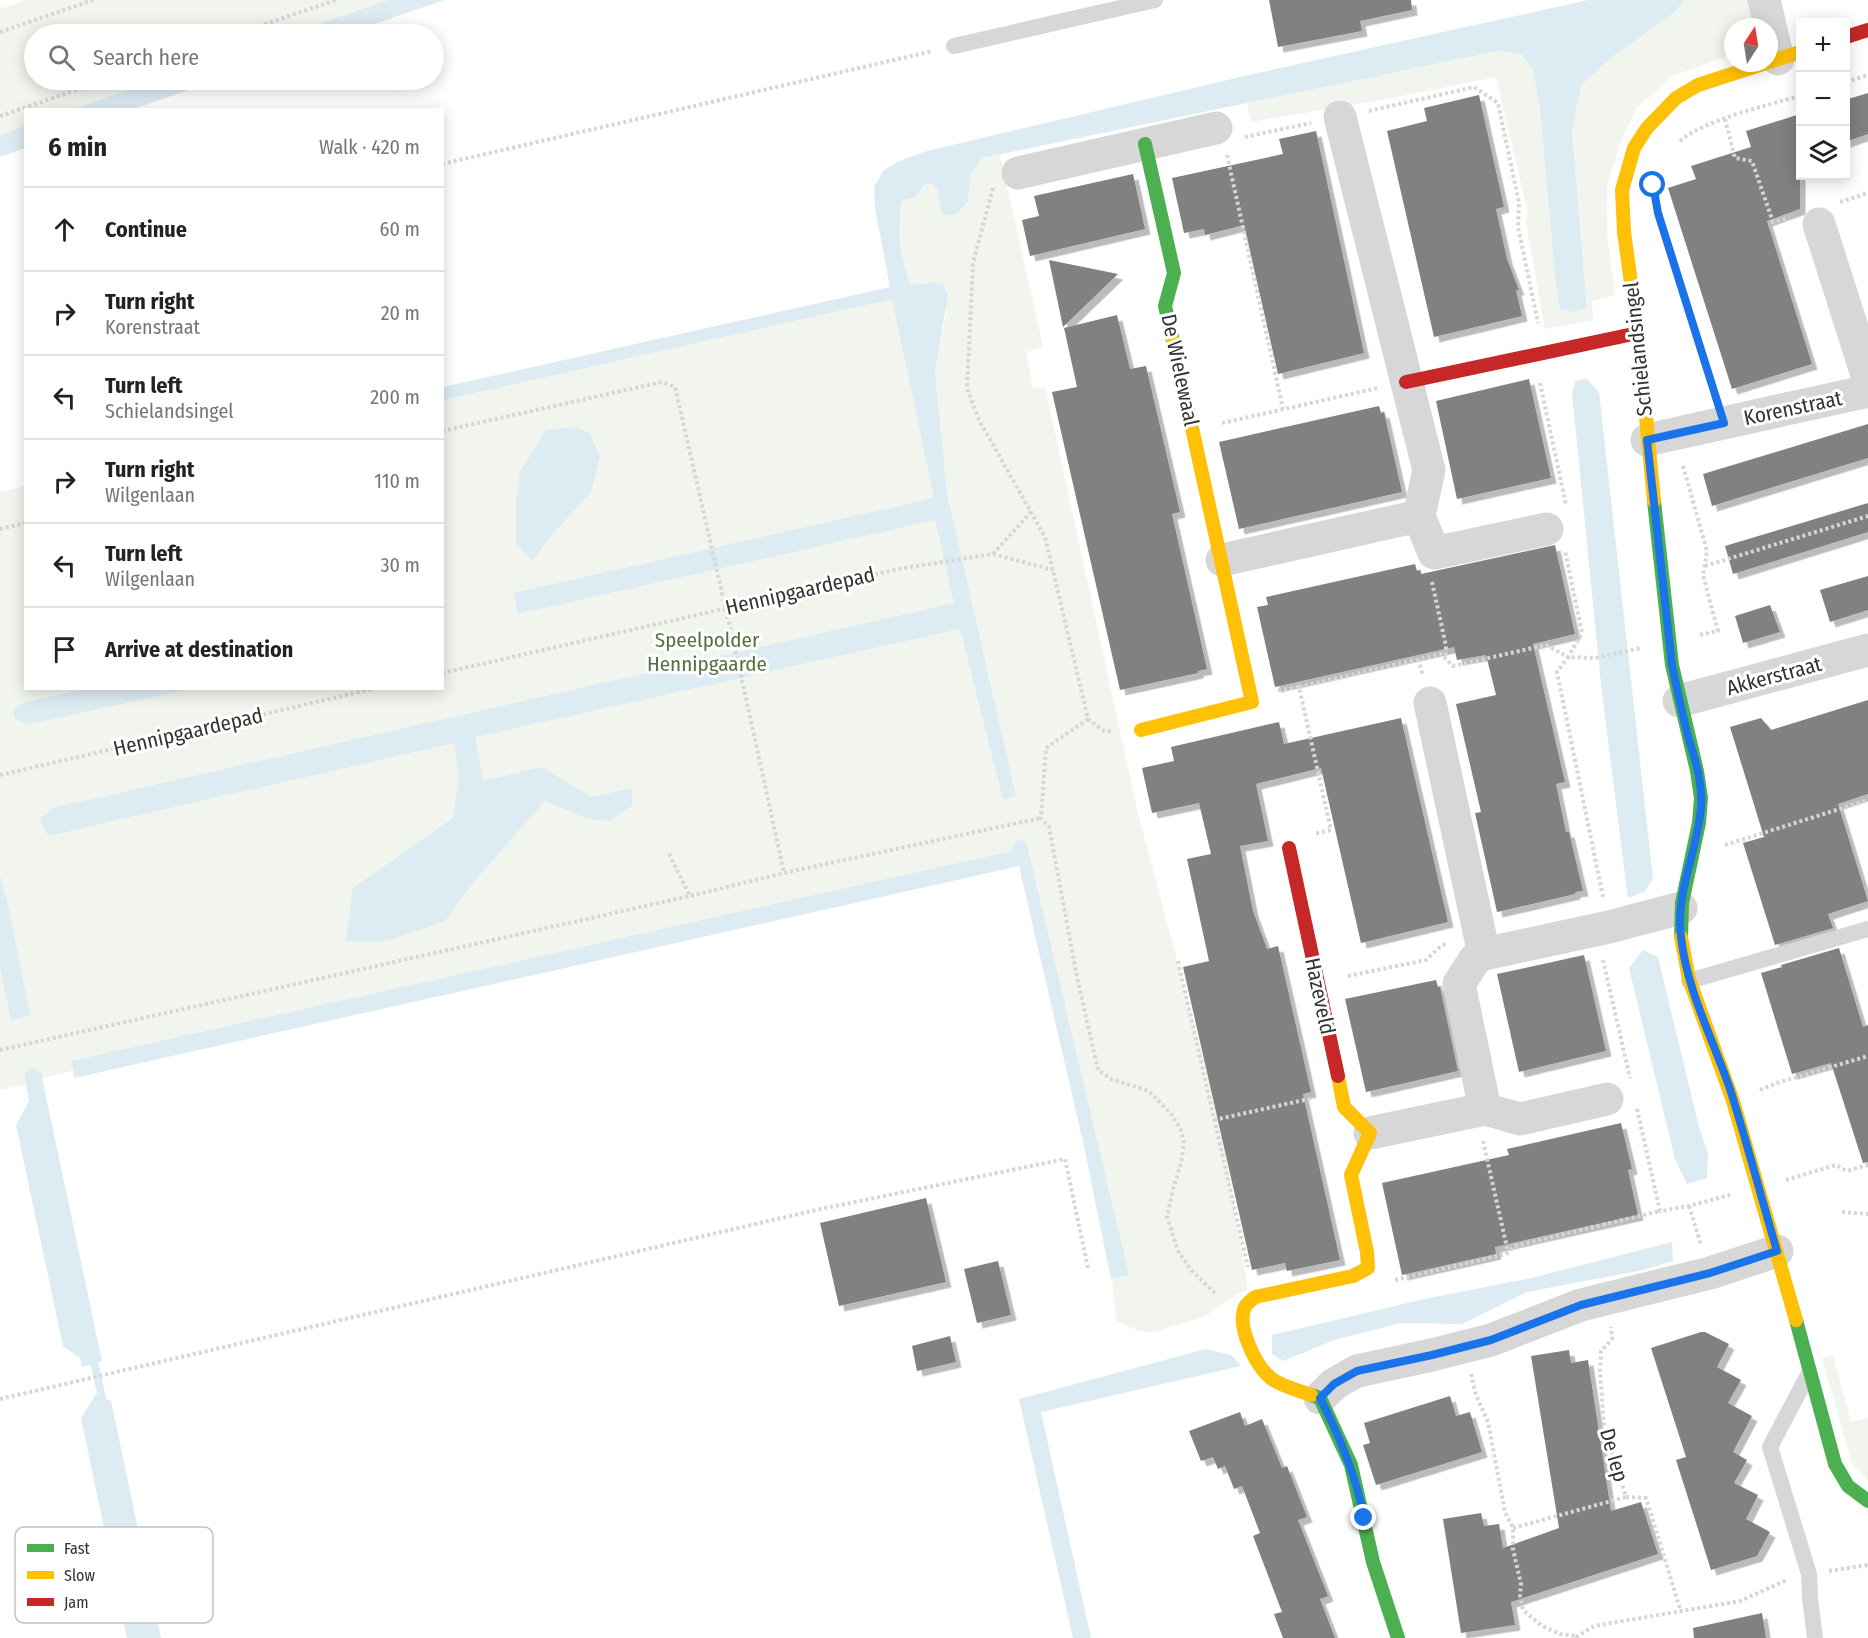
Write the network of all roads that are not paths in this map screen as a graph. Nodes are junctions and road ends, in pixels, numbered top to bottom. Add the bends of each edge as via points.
1 (1155, 0) edge
2 (1764, 0) edge
3 (1768, 18) edge
4 (1868, 30) edge
5 (1850, 35) edge
6 (954, 46) road end
7 (1738, 72) edge
8 (1340, 117) road end
9 (1220, 132) road end
10 (1145, 144) junction
11 (1018, 173) road end
12 (1807, 220) road end
13 (1638, 333) junction
14 (1868, 378) edge
15 (1406, 382) junction
16 (1868, 391) edge
17 (1647, 440) junction
18 (1419, 516) junction
19 (1557, 517) road end
20 (1222, 560) junction
21 (1868, 650) edge
22 (1679, 701) junction
23 (1430, 703) dead end
24 (1141, 730) road end
25 (1288, 848) road end
26 (1681, 908) junction
27 (1868, 929) edge
28 (1482, 946) junction
29 (1689, 981) junction
30 (1625, 1096) road end
31 (1480, 1110) junction
32 (1370, 1133) junction
33 (1777, 1251) junction
34 (1810, 1372) junction
35 (1320, 1398) junction
36 (1868, 1501) edge
37 (1398, 1638) edge
38 (1815, 1638) edge

1 - 6 lane
2 - 3 street
4 - 5 street
7 - 13 street, Schielandsingel via 1698,85 1676,98 1634,148 1622,190
8 - 15 street
9 - 10 street
10 - 11 street
10 - 20 street, De Wielewaal via 1174,273 1165,306
12 - 14 street, Korenstraat
13 - 15 street
13 - 17 street, Schielandsingel
15 - 18 street via 1429,470
16 - 17 street, Korenstraat
17 - 22 street, Schielandsingel
18 - 19 street via 1434,554
18 - 20 street
20 - 24 street, De Wielewaal via 1252,702
21 - 22 street, Akkerstraat
22 - 26 street, Schielandsingel via 1701,785 1702,806
23 - 28 street
25 - 32 street, Hazeveld via 1344,1107
26 - 28 street via 1609,927
26 - 29 street, Schielandsingel via 1681,936
27 - 29 lane
28 - 31 street via 1459,984
29 - 33 street, Schielandsingel via 1733,1098
30 - 31 street via 1520,1119
31 - 32 street
32 - 35 street via 1351,1175 1368,1268 1353,1276 1255,1297 1245,1306 1244,1323 1251,1348 1266,1375
33 - 34 street, Schielandsingel
33 - 35 street via 1710,1273 1581,1305 1464,1348 1357,1371 1334,1384
34 - 36 street, Schielandsingel via 1835,1464 1854,1494
34 - 38 lane via 1770,1447 1809,1574
35 - 37 street via 1351,1465 1367,1537

